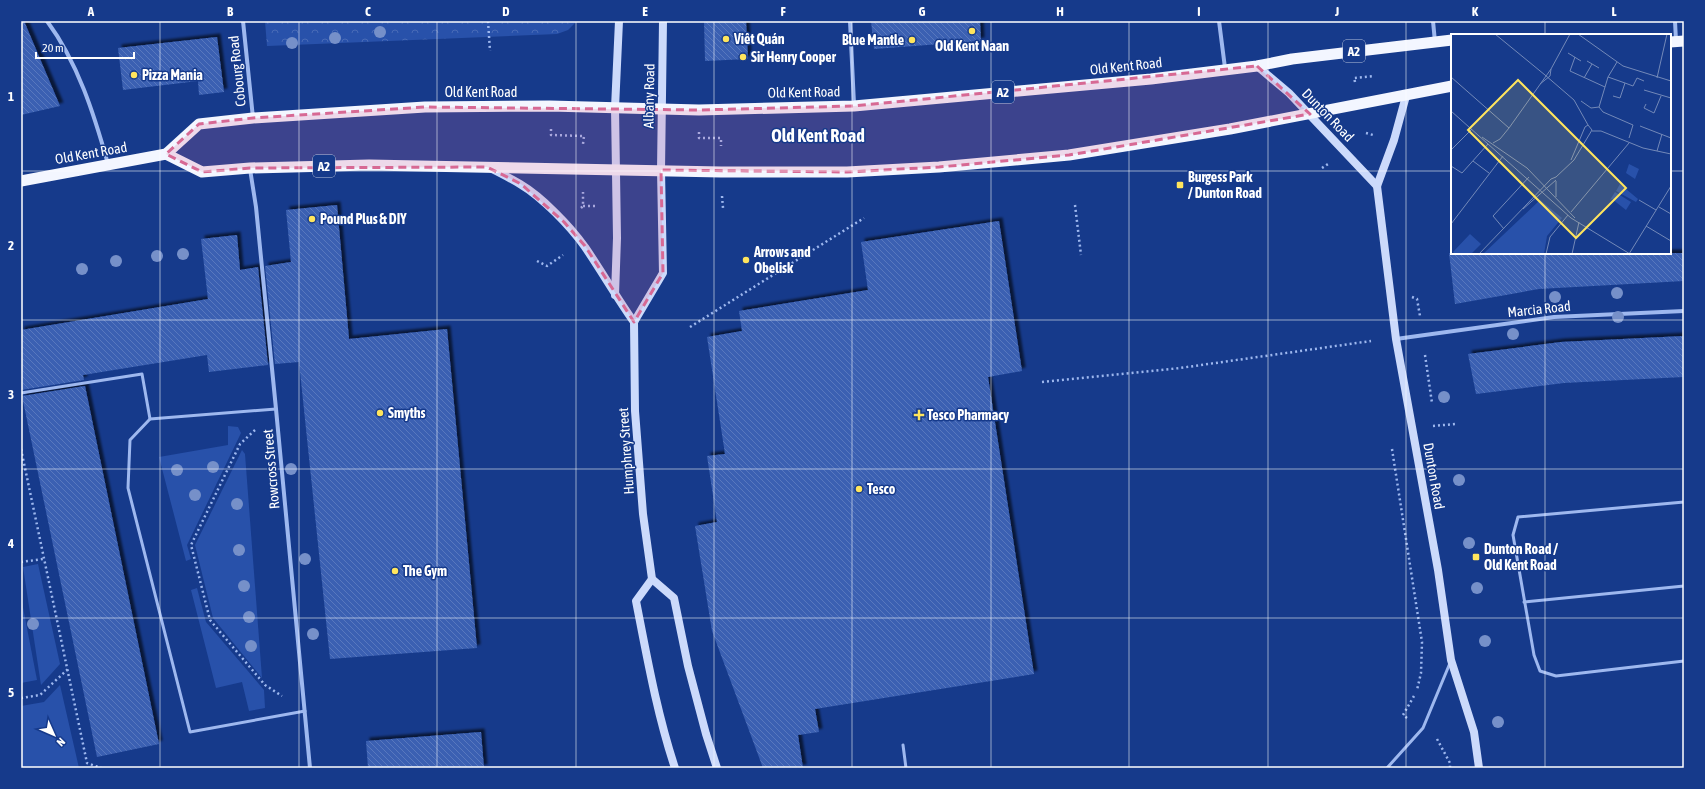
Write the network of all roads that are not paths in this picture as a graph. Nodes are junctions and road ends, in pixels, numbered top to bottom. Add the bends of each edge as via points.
1 (46, 21) edge
2 (243, 21) edge
3 (619, 21) edge
4 (663, 21) edge
5 (850, 21) edge
6 (1219, 21) edge
7 (1433, 21) edge
8 (1675, 21) edge
9 (1451, 40) edge
10 (1677, 41) edge
11 (1435, 42) junction
12 (1257, 66) junction
13 (1225, 70) junction
14 (1451, 86) edge
15 (1406, 96) junction
16 (854, 106) junction
17 (615, 108) junction
18 (662, 109) junction
19 (1310, 114) junction
20 (253, 118) junction
21 (166, 154) junction
22 (108, 164) junction
23 (487, 167) junction
24 (250, 168) junction
25 (615, 169) junction
26 (661, 170) junction
27 (21, 181) edge
28 (1377, 186) junction
29 (615, 295) junction
30 (1684, 311) edge
31 (634, 322) junction
32 (1396, 338) junction
33 (21, 393) edge
34 (276, 409) junction
35 (150, 419) junction
36 (1684, 502) edge
37 (652, 578) junction
38 (1684, 586) edge
39 (1524, 602) junction
40 (1451, 660) junction
41 (1684, 661) edge
42 (305, 711) junction
43 (903, 745) dead end
44 (310, 768) edge
45 (675, 768) edge
46 (717, 768) edge
47 (906, 768) edge
48 (1387, 768) edge
49 (1479, 768) edge

1 - 22 street via 56,33 75,67 94,114
2 - 20 street, Cobourg Road
3 - 17 main road
4 - 18 main road, Albany Road
5 - 16 street
6 - 13 street
7 - 11 street
8 - 10 street
9 - 11 highway, Old Kent Road / A2
11 - 12 highway, Old Kent Road / A2 via 1292,59
12 - 13 highway, Old Kent Road / A2
12 - 19 main road, Dunton Road via 1290,93
13 - 16 highway, Old Kent Road / A2
14 - 15 highway, A2
15 - 19 highway, A2
15 - 28 main road, Dunton Road via 1394,140
16 - 18 highway, Old Kent Road / A2
17 - 18 highway, Old Kent Road / A2
17 - 20 highway, Old Kent Road / A2 via 425,107
17 - 25 main road
18 - 26 main road, Albany Road
19 - 26 highway, A2 via 1069,156 847,172
19 - 28 main road, Dunton Road
20 - 21 highway, Old Kent Road / A2 via 199,124
21 - 22 highway, Old Kent Road
21 - 24 highway, A2 via 202,172
22 - 27 highway, Old Kent Road
23 - 24 highway, A2
23 - 25 highway, A2
23 - 29 main road via 521,184 564,222 585,246
24 - 34 street, Rowcross Street
25 - 26 highway, A2
25 - 29 main road
26 - 31 main road via 663,273
28 - 32 main road, Dunton Road
29 - 31 main road
30 - 32 street, Marcia Road via 1554,317
31 - 37 main road, Humphrey Street via 635,411 643,514
32 - 40 main road, Dunton Road via 1438,570
33 - 35 lane via 142,374
34 - 35 lane
34 - 42 street, Rowcross Street
35 - 42 lane via 130,440 128,488 190,732
36 - 39 lane via 1518,517 1513,534
37 - 45 main road via 636,601 652,686
37 - 46 main road via 674,598 688,666
38 - 39 lane
39 - 41 lane via 1534,655 1540,671 1556,676
40 - 48 lane via 1423,728
40 - 49 main road, Dunton Road via 1474,732
42 - 44 street, Rowcross Street
43 - 47 lane

